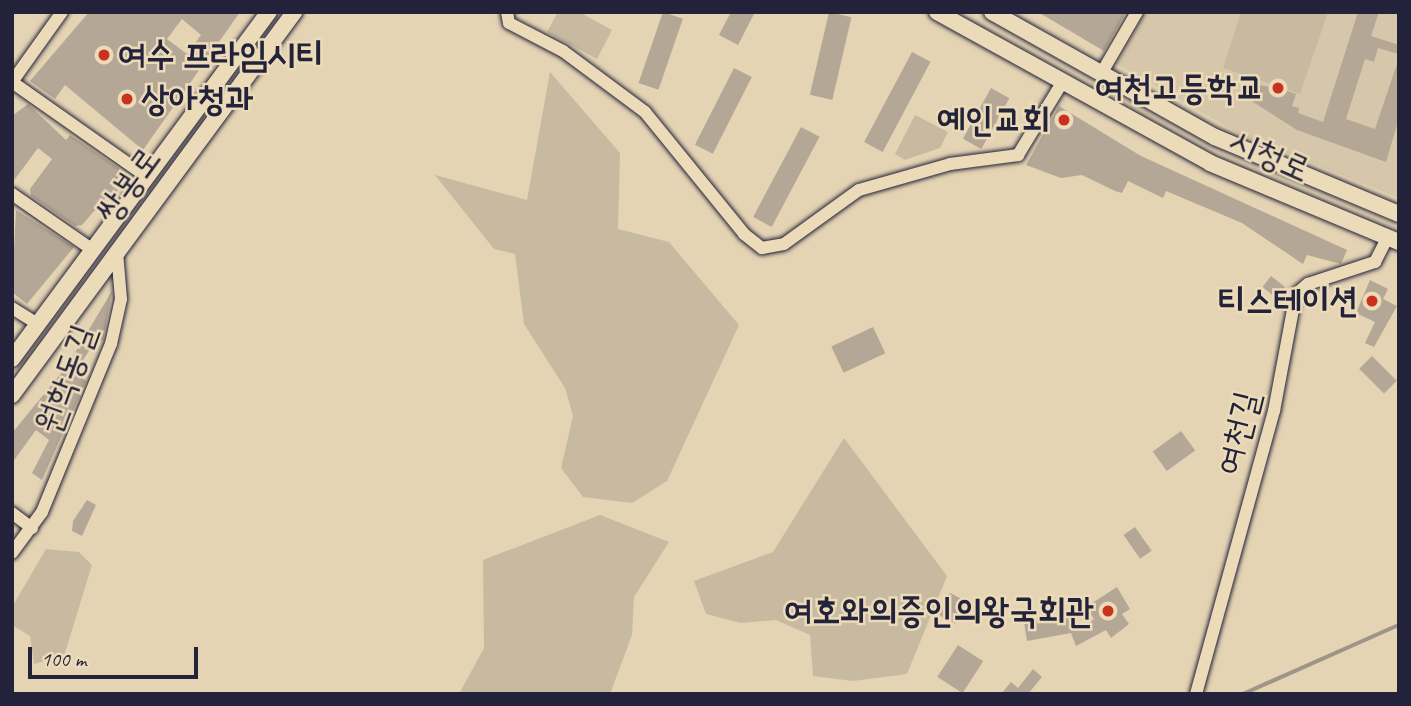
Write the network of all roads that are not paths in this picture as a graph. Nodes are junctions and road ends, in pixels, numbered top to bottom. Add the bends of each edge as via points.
1 (62, 12) edge
2 (269, 12) edge
3 (294, 12) edge
4 (937, 12) edge
5 (992, 12) edge
6 (1137, 12) edge
7 (506, 13) edge
8 (1101, 74) junction
9 (12, 82) edge
10 (1062, 83) junction
11 (147, 177) junction
12 (12, 194) edge
13 (1397, 214) edge
14 (1393, 240) edge
15 (93, 250) junction
16 (117, 252) junction
17 (12, 308) edge
18 (38, 324) junction
19 (12, 359) edge
20 (12, 394) edge
21 (12, 513) edge
22 (32, 528) junction
23 (12, 553) edge
24 (1196, 694) edge

1 - 9 street
2 - 11 street, 쌍봉로
3 - 16 street, 쌍봉로
4 - 10 street, 시청로
5 - 8 street, 시청로
6 - 8 street
7 - 10 street via 509,23 563,51 645,113 744,234 762,248 784,244 859,190 950,164 1018,155
8 - 13 street, 시청로 via 1257,158
9 - 11 street
10 - 14 street, 시청로 via 1267,191
11 - 15 street, 쌍봉로
12 - 15 street
13 - 14 street
14 - 24 street, 여천길 via 1375,262 1308,284 1297,294 1274,411
15 - 18 street, 쌍봉로
16 - 20 street, 쌍봉로
16 - 22 street, 원학동길 via 122,291 113,337
17 - 18 street
18 - 19 street, 쌍봉로
21 - 22 street
22 - 23 street, 원학동길

